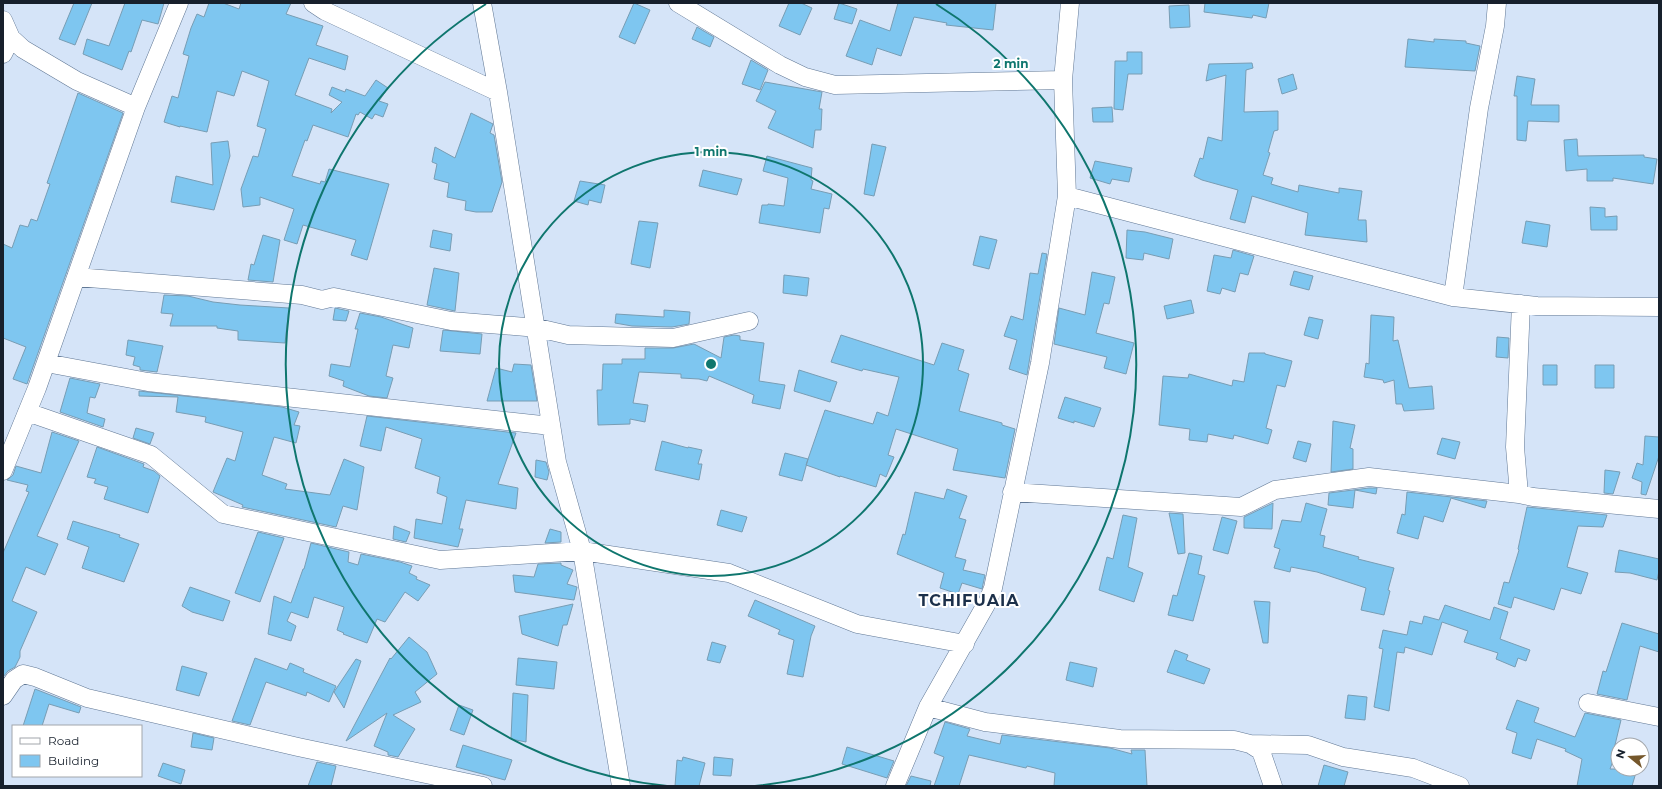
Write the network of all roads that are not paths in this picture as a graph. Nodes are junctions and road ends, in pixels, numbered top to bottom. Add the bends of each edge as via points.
1 (179, 3) edge
2 (313, 3) edge
3 (482, 3) edge
4 (678, 3) edge
5 (1070, 3) edge
6 (1497, 3) edge
7 (3, 20) edge
8 (11, 38) junction
9 (3, 54) edge
10 (1063, 80) junction
11 (498, 92) junction
12 (136, 107) junction
13 (1067, 196) junction
14 (76, 277) junction
15 (1453, 297) junction
16 (1521, 304) junction
17 (1659, 307) edge
18 (749, 321) dead end
19 (536, 328) junction
20 (46, 363) junction
21 (27, 412) junction
22 (551, 426) junction
23 (3, 472) edge
24 (1012, 492) junction
25 (1519, 494) junction
26 (1659, 509) edge
27 (582, 551) junction
28 (965, 644) junction
29 (3, 696) edge
30 (1588, 703) dead end
31 (928, 707) junction
32 (1659, 717) edge
33 (1250, 744) junction
34 (483, 786) edge
35 (621, 786) edge
36 (895, 786) edge
37 (1273, 786) edge
38 (1460, 786) edge

1 - 12 street
2 - 11 street
3 - 11 street
4 - 10 street via 780,65 805,77 834,85
5 - 10 street
6 - 15 street via 1479,108
7 - 8 street
8 - 9 street
8 - 12 street via 23,49 77,81
10 - 13 street
11 - 19 street
12 - 14 street
13 - 15 street
13 - 24 street via 1040,363
14 - 19 street via 302,295 322,300 334,297 451,321
14 - 20 street
15 - 16 street
16 - 17 street
16 - 25 street via 1515,447
18 - 19 street via 673,338 568,335
19 - 22 street
20 - 21 street
20 - 22 street via 148,382
21 - 23 street
21 - 27 street via 151,455 223,514 440,560
22 - 27 street via 557,462
24 - 25 street via 1241,507 1275,490 1369,477
24 - 28 street via 993,588
25 - 26 street
27 - 28 street via 729,573 856,624
27 - 35 street
28 - 31 street
29 - 34 street via 14,680 23,674 87,698 298,747
30 - 32 street
31 - 33 street via 985,722 1120,739 1234,740
31 - 36 street
33 - 37 street via 1261,751
33 - 38 street via 1308,745 1343,757 1413,768

